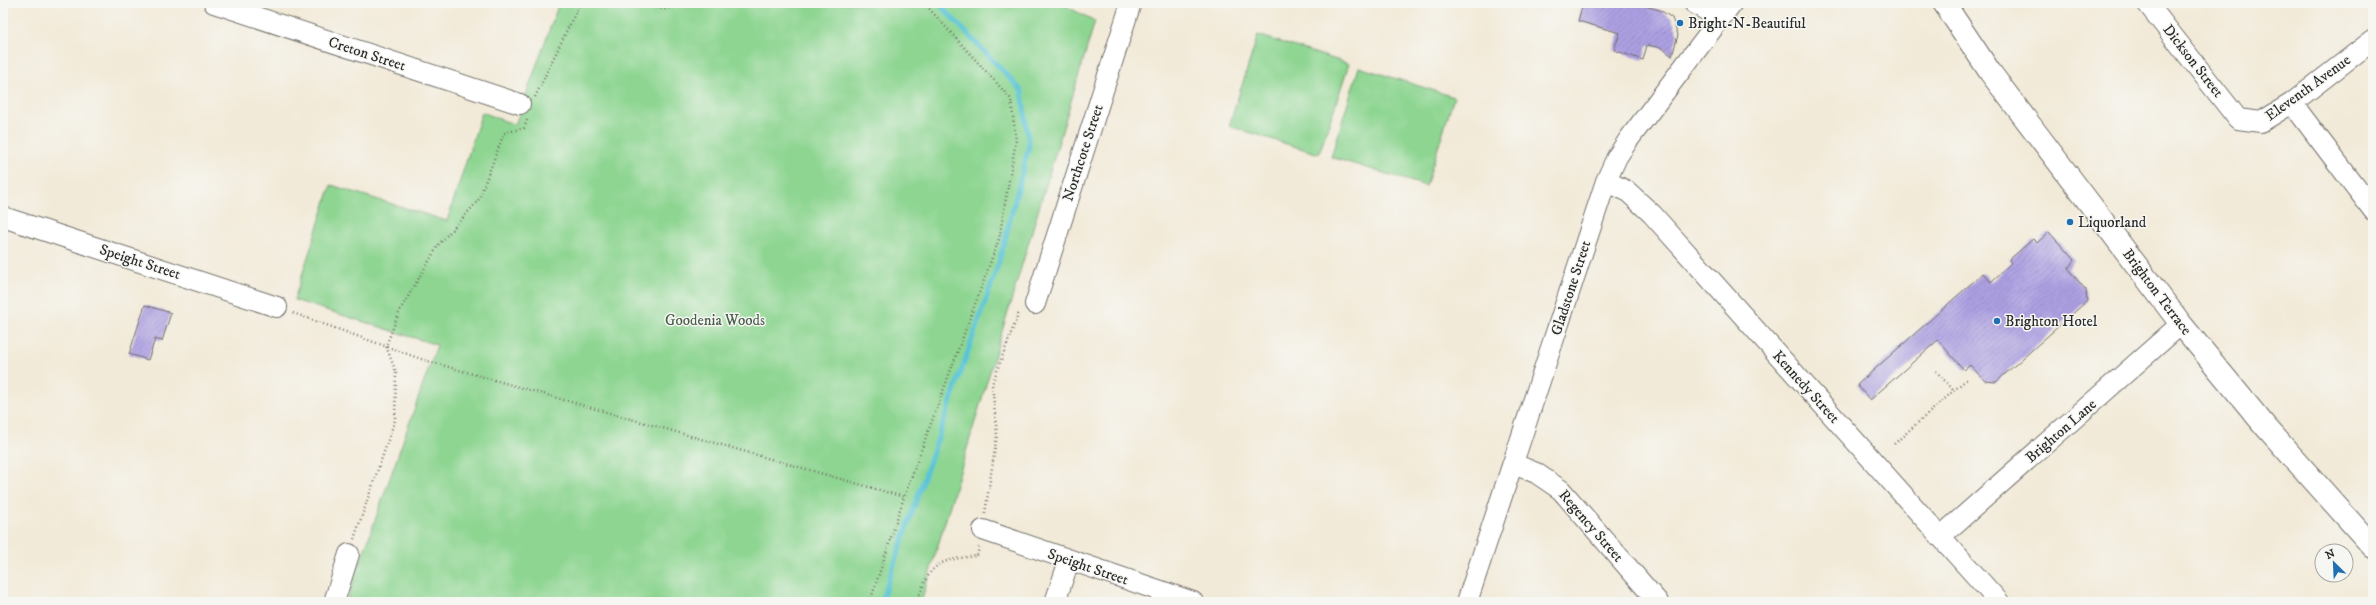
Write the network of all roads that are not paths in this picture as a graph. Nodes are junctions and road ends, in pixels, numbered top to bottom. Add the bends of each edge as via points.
1 (214, 3) edge
2 (1131, 3) edge
3 (1694, 3) edge
4 (1732, 3) edge
5 (1944, 3) edge
6 (2147, 3) edge
7 (1720, 19) junction
8 (2373, 40) edge
9 (2292, 103) junction
10 (527, 107) road end
11 (2238, 119) joint
12 (1606, 181) junction
13 (2373, 210) edge
14 (3, 218) edge
15 (1035, 304) road end
16 (277, 308) road end
17 (2181, 324) junction
18 (1514, 464) junction
19 (983, 530) road end
20 (1940, 537) junction
21 (2373, 547) edge
22 (349, 554) road end
23 (1068, 561) junction
24 (334, 602) edge
25 (1055, 602) edge
26 (1193, 602) edge
27 (1466, 602) edge
28 (1658, 602) edge
29 (1999, 602) edge

1 - 10 street, Creton Street
2 - 15 street, Northcote Street
3 - 7 street
4 - 7 street, Gladstone Street
5 - 17 main road, Brighton Terrace via 1990,72
6 - 11 street, Dickson Street
7 - 12 street, Gladstone Street via 1629,139
8 - 9 street, Eleventh Avenue
9 - 11 street, Eleventh Avenue via 2261,122
9 - 13 street
12 - 18 street, Gladstone Street
12 - 20 street, Kennedy Street via 1634,196 1652,214
14 - 16 street, Speight Street
17 - 20 street, Brighton Lane
17 - 21 main road, Brighton Terrace via 2260,420
18 - 27 street, Gladstone Street
18 - 28 street, Regency Street via 1536,473 1561,490
19 - 23 street, Speight Street
20 - 29 street, Kennedy Street
22 - 24 street
23 - 25 street
23 - 26 street, Speight Street

